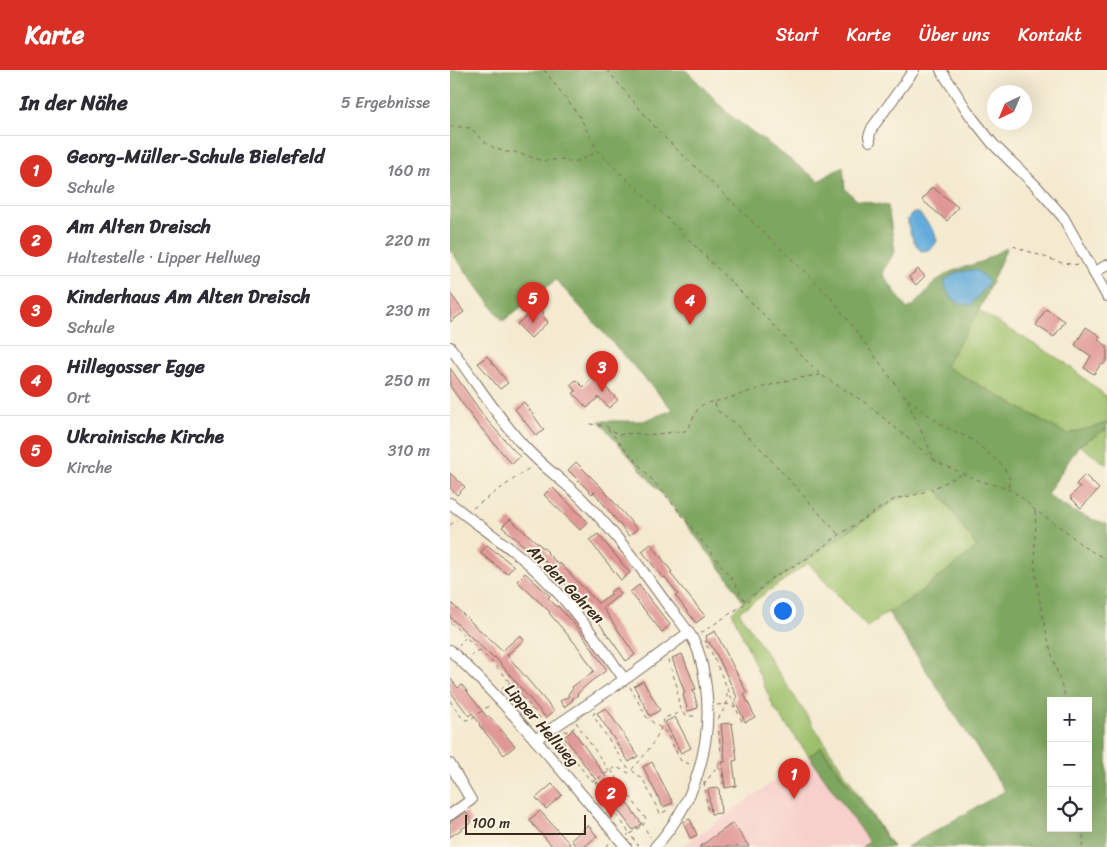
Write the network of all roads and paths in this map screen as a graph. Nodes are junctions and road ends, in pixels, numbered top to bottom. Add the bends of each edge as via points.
1 (544, 70) edge
2 (607, 70) edge
3 (914, 70) edge
4 (942, 70) edge
5 (450, 126) edge
6 (870, 141) dead end
7 (598, 152) junction
8 (1013, 246) dead end
9 (1089, 262) junction
10 (1107, 265) edge
11 (1094, 273) junction
12 (1107, 296) edge
13 (451, 352) edge
14 (821, 375) junction
15 (906, 398) junction
16 (714, 402) junction
17 (590, 424) dead end
18 (606, 426) junction
19 (540, 461) junction
20 (935, 462) junction
21 (962, 474) junction
22 (1008, 489) junction
23 (450, 503) edge
24 (1035, 510) junction
25 (464, 514) junction
26 (450, 525) edge
27 (839, 534) junction
28 (1107, 558) edge
29 (746, 603) junction
30 (450, 622) edge
31 (454, 626) junction
32 (450, 630) edge
33 (466, 637) junction
34 (692, 638) junction
35 (454, 648) edge
36 (478, 649) junction
37 (663, 651) junction
38 (470, 658) dead end
39 (634, 673) junction
40 (624, 679) junction
41 (510, 682) junction
42 (728, 690) junction
43 (500, 694) junction
44 (521, 694) junction
45 (1065, 697) edge
46 (450, 701) edge
47 (512, 702) dead end
48 (727, 704) junction
49 (707, 705) junction
50 (735, 707) junction
51 (532, 708) junction
52 (598, 708) dead end
53 (682, 712) junction
54 (523, 715) dead end
55 (571, 715) junction
56 (708, 716) junction
57 (743, 724) dead end
58 (579, 726) junction
59 (553, 727) junction
60 (660, 728) junction
61 (566, 732) dead end
62 (544, 734) junction
63 (535, 740) junction
64 (573, 755) junction
65 (566, 760) dead end
66 (450, 764) edge
67 (717, 766) junction
68 (700, 769) junction
69 (584, 770) junction
70 (631, 770) junction
71 (610, 771) junction
72 (578, 774) dead end
73 (594, 782) junction
74 (723, 784) dead end
75 (705, 785) junction
76 (694, 786) junction
77 (686, 802) junction
78 (708, 813) dead end
79 (450, 814) edge
80 (644, 825) junction
81 (1084, 832) edge
82 (630, 834) junction
83 (653, 843) edge
84 (626, 847) edge
85 (639, 847) edge
86 (1082, 847) edge

1 - 7 path via 580,117
2 - 15 path via 660,133 829,295
3 - 6 street via 872,128
4 - 9 street via 993,144 1054,205
5 - 7 path via 471,128 494,148 543,161 578,161
7 - 14 path
8 - 9 path via 1062,263 1083,266
9 - 11 street
10 - 11 street
11 - 12 street
13 - 19 street via 507,427
14 - 16 path
14 - 20 path via 867,404
15 - 20 path
15 - 22 path via 942,426 972,440 1003,466 1010,479
16 - 18 path via 700,407 685,432 619,435
16 - 27 path via 718,411 762,450
17 - 18 path
18 - 29 path via 674,505 734,582
19 - 25 path
19 - 34 street via 584,500
20 - 21 path
21 - 22 path
21 - 27 path via 907,497 896,498
22 - 24 path
23 - 25 street, An den Gehren
24 - 28 path via 1084,546
24 - 45 path via 1035,568 1048,643
25 - 26 path
25 - 40 street, An den Gehren via 553,588 596,637
27 - 29 path via 808,558 770,579
29 - 34 path
30 - 31 path
31 - 32 path
31 - 33 path
33 - 35 path
33 - 36 path
34 - 37 street
34 - 42 path via 710,649
34 - 49 street via 704,677
35 - 43 street, Lipper Hellweg
36 - 38 path
36 - 41 path
37 - 39 street
37 - 53 path via 678,689
39 - 40 street
39 - 60 path via 630,687 647,718
40 - 55 street
41 - 43 path
41 - 44 path
42 - 48 path
42 - 50 path
43 - 46 path via 466,720
43 - 63 street, Lipper Hellweg
44 - 47 path
44 - 51 path
48 - 49 path
48 - 50 path
48 - 67 path via 718,719 722,759
49 - 56 street
50 - 57 path
51 - 54 path
51 - 62 path via 542,720
52 - 70 path via 593,715
53 - 56 path via 687,716
53 - 60 path via 664,718
55 - 58 path
55 - 59 street
56 - 68 street
58 - 61 path
58 - 71 path
59 - 62 street
59 - 64 path
60 - 68 path via 666,732 681,761
60 - 70 path via 642,759
62 - 63 street
63 - 84 street, Lipper Hellweg
64 - 65 path
64 - 69 path
66 - 79 street via 471,800
67 - 74 path via 722,772
67 - 75 path
68 - 75 path
68 - 76 street
69 - 72 path
69 - 73 path
70 - 71 path via 629,773 616,768
70 - 77 path via 643,779 660,814
71 - 73 path
71 - 80 path via 646,820
73 - 82 path
75 - 76 path
75 - 78 path
76 - 77 street
77 - 83 street via 674,823
80 - 82 path
80 - 83 path
81 - 86 path
82 - 85 path

